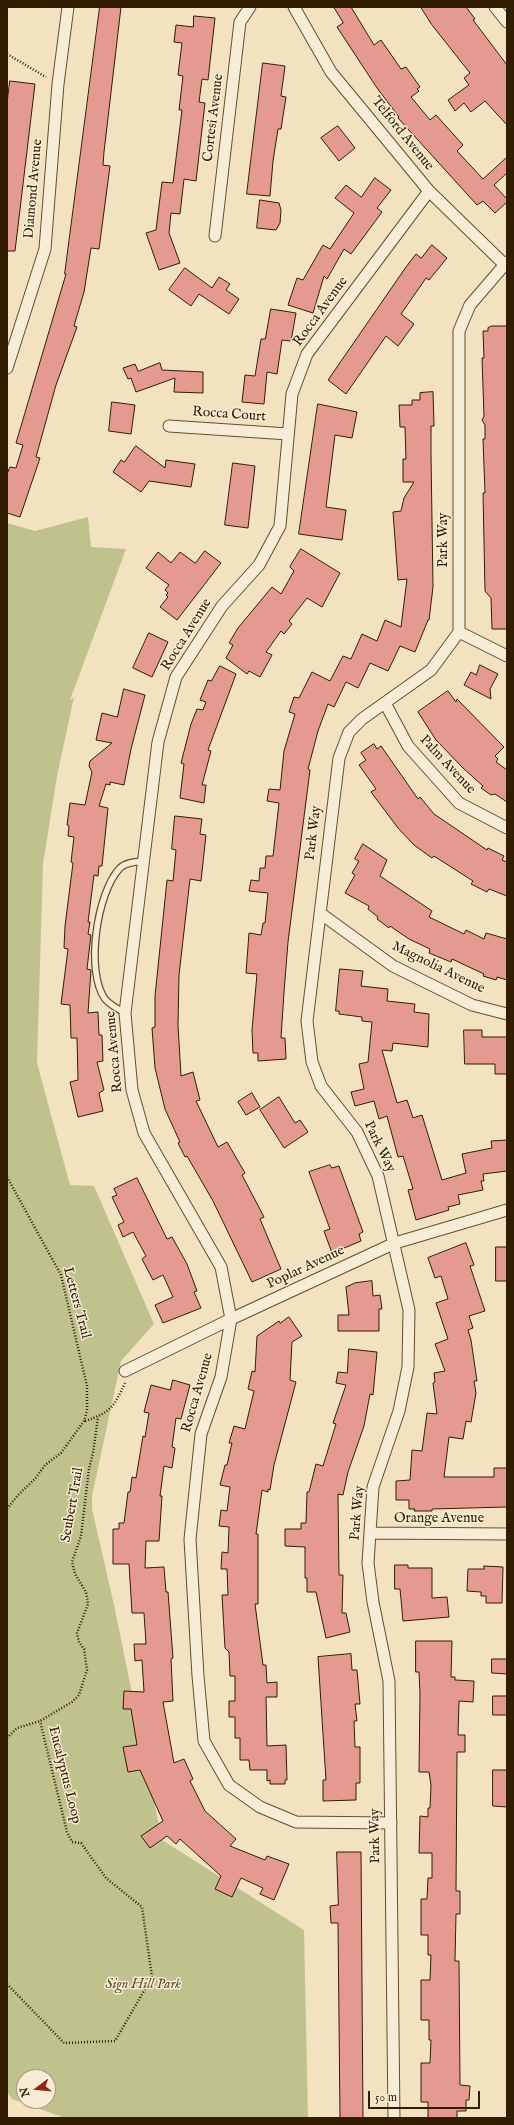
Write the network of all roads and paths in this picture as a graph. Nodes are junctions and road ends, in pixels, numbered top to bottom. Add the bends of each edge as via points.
1 (68, 7) edge
2 (250, 7) edge
3 (294, 7) edge
4 (495, 7) edge
5 (507, 22) edge
6 (7, 54) edge
7 (58, 84) junction
8 (429, 191) junction
9 (215, 236) dead end
10 (506, 263) edge
11 (7, 368) edge
12 (169, 426) dead end
13 (288, 434) junction
14 (459, 632) junction
15 (507, 656) edge
16 (385, 703) junction
17 (507, 828) edge
18 (144, 861) junction
19 (320, 913) junction
20 (125, 1013) junction
21 (507, 1014) edge
22 (7, 1177) edge
23 (507, 1210) edge
24 (395, 1243) junction
25 (231, 1319) junction
26 (128, 1369) joint
27 (98, 1416) junction
28 (84, 1421) junction
29 (7, 1509) edge
30 (371, 1533) junction
31 (507, 1534) edge
32 (40, 1721) junction
33 (7, 1738) edge
34 (391, 1823) junction
35 (7, 1984) edge
36 (394, 2118) edge

1 - 7 street, Diamond Avenue
2 - 9 street, Cortesi Avenue via 240,22
3 - 8 street, Telford Avenue via 331,72
4 - 5 street
6 - 7 path
7 - 11 street, Diamond Avenue via 44,249
8 - 10 street, Telford Avenue
8 - 13 street, Rocca Avenue via 307,354 292,394
10 - 14 street, Park Way via 470,305 459,331
12 - 13 street, Rocca Court
13 - 18 street, Rocca Avenue via 280,526 259,565 222,606 176,677 158,742
14 - 15 street
14 - 16 street, Park Way via 431,670
16 - 17 street, Palm Avenue via 408,746 459,803
16 - 19 street, Park Way via 349,732 338,758
18 - 20 street, Rocca Avenue
18 - 20 lane via 121,867 112,880 100,910 95,968 98,984 104,998
19 - 21 street, Magnolia Avenue via 393,966 472,1005
19 - 24 street, Park Way via 307,1021 312,1062 321,1086 357,1132 378,1176
20 - 25 street, Rocca Avenue via 132,1090 144,1132 221,1267
22 - 28 path, Letters Trail via 60,1275 87,1386 87,1411
23 - 24 street, Poplar Avenue
24 - 25 street, Poplar Avenue
24 - 30 street, Park Way via 409,1310 408,1367 399,1411 373,1487
25 - 26 street, Poplar Avenue
25 - 34 street, Rocca Avenue via 221,1377 201,1434 190,1539 204,1741 229,1785 260,1807 296,1822
26 - 27 path via 115,1405
27 - 28 path
27 - 32 path, Seubert Trail via 81,1536 72,1562 75,1574 86,1592 88,1604 77,1633 84,1649 87,1670 79,1695
28 - 29 path via 61,1453 45,1465
30 - 31 street, Orange Avenue
30 - 34 street, Park Way via 368,1563 389,1681
32 - 33 path, Seubert Trail via 17,1728
32 - 35 path, Eucalyptus Loop via 67,1832 72,1842 81,1843 106,1878 142,1907 152,1977 115,2041 64,2042
34 - 36 street, Park Way

